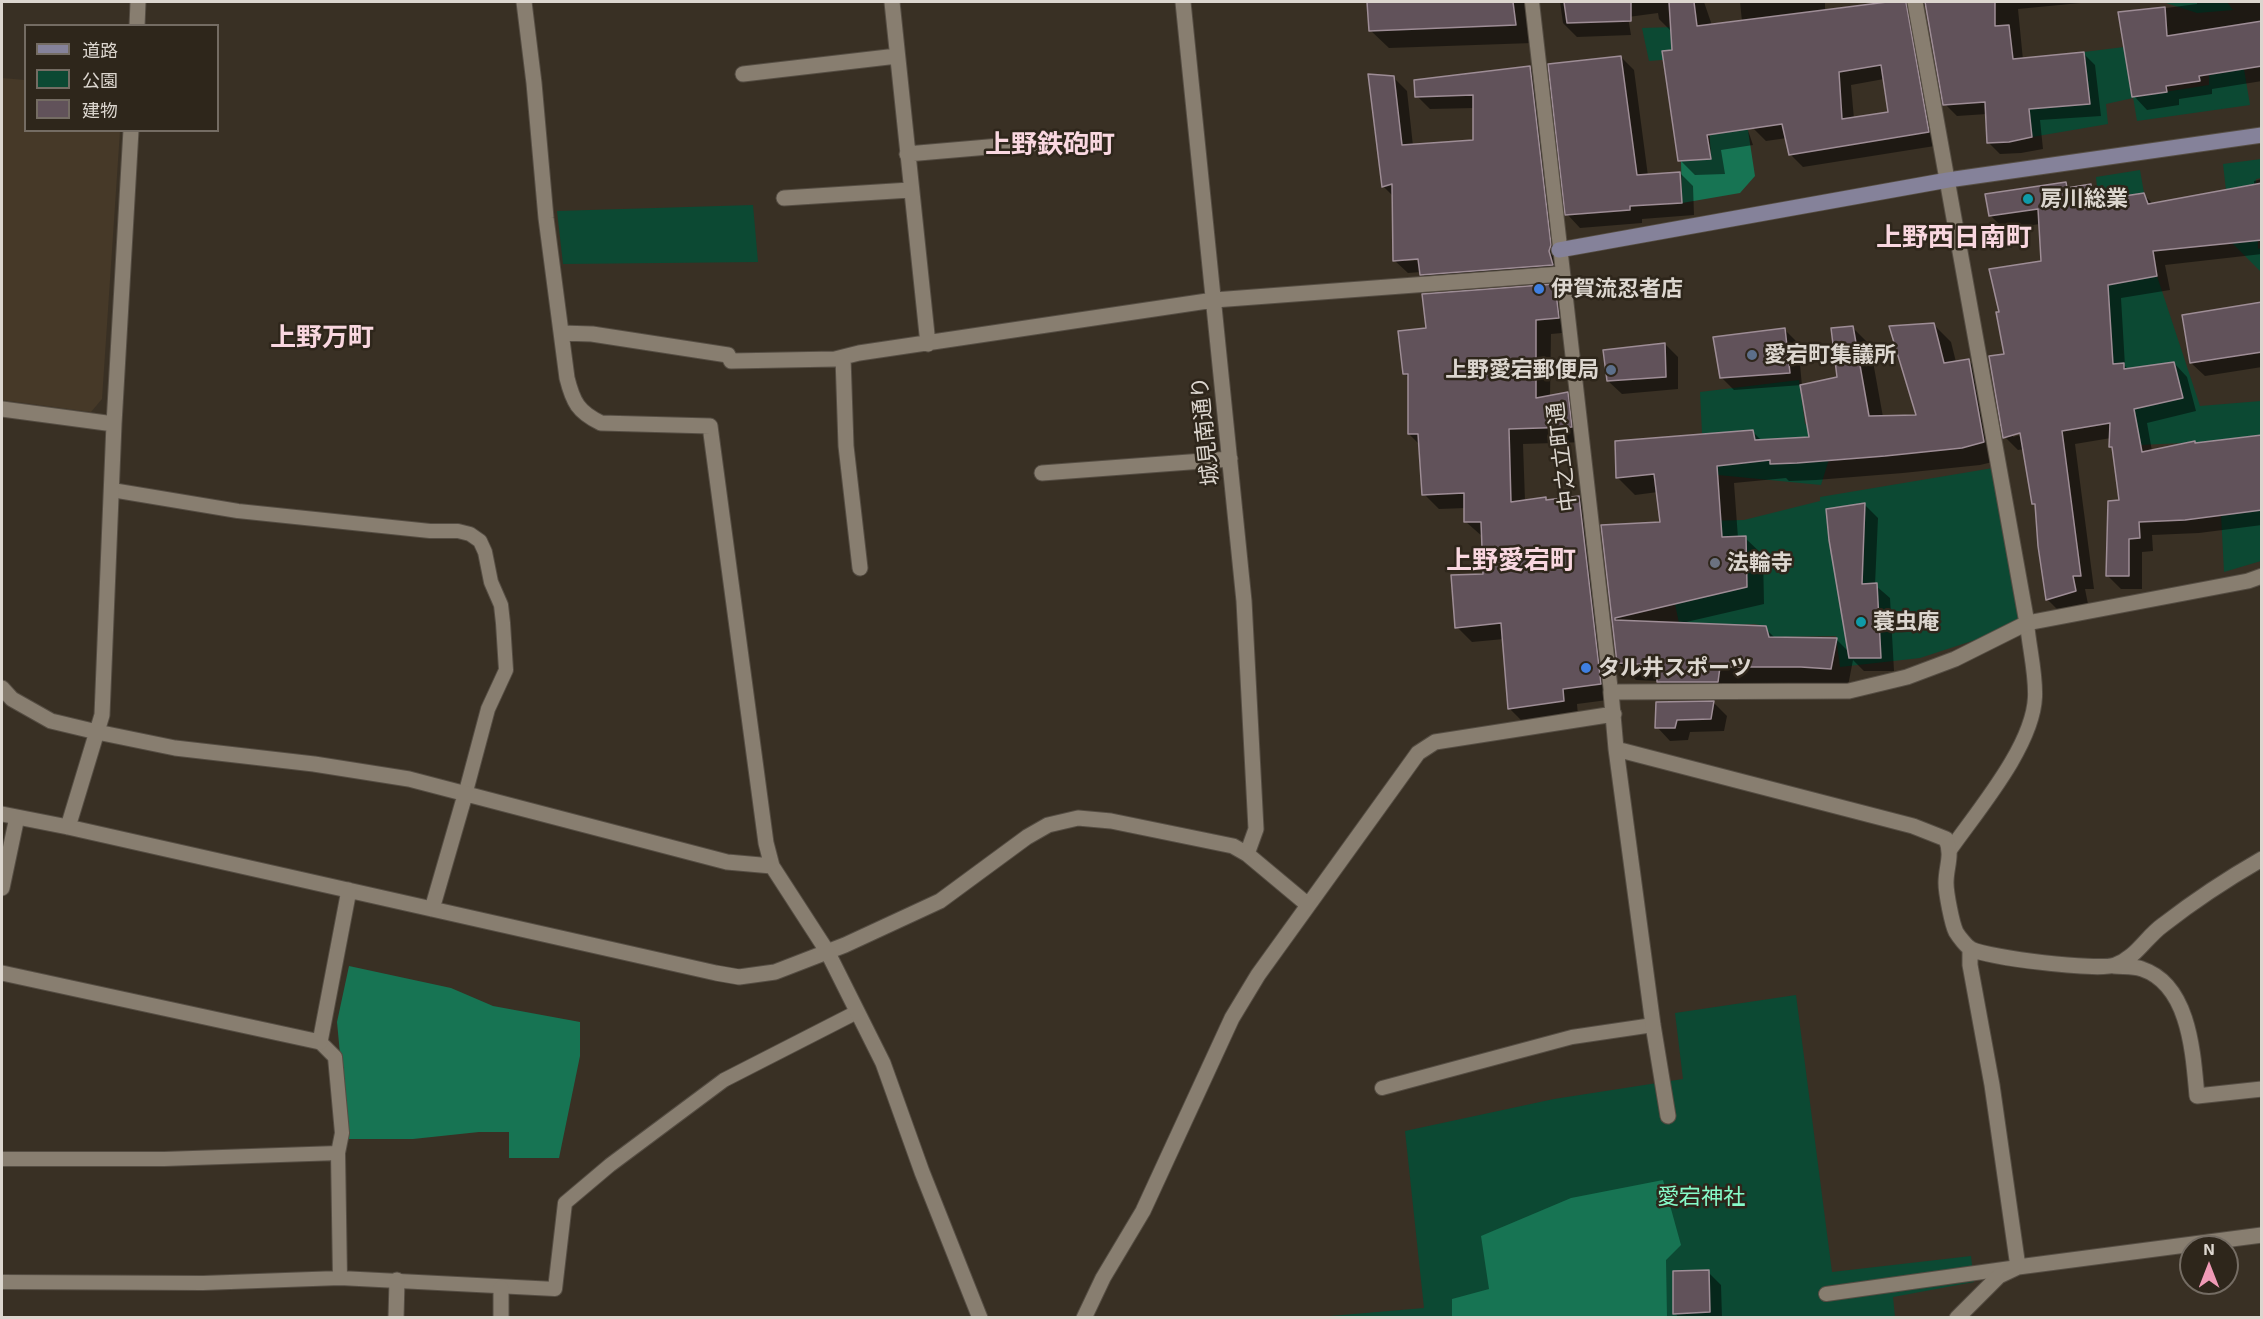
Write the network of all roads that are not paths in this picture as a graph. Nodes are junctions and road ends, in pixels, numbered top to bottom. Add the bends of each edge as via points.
1 (138, 2) edge
2 (524, 2) edge
3 (892, 2) edge
4 (1183, 2) edge
5 (1532, 2) edge
6 (1915, 2) edge
7 (136, 24) edge
8 (897, 56) junction
9 (742, 74) dead end
10 (131, 132) edge
11 (2262, 135) edge
12 (1058, 141) dead end
13 (907, 154) junction
14 (1948, 180) junction
15 (910, 190) junction
16 (784, 198) dead end
17 (1559, 250) junction
18 (1562, 274) junction
19 (1214, 300) junction
20 (561, 333) junction
21 (928, 344) junction
22 (843, 357) junction
23 (2, 409) edge
24 (114, 424) junction
25 (1230, 459) junction
26 (1042, 473) dead end
27 (112, 490) junction
28 (860, 568) dead end
29 (2262, 576) edge
30 (2027, 623) junction
31 (2, 688) edge
32 (1611, 692) junction
33 (1614, 714) junction
34 (97, 732) junction
35 (1616, 749) junction
36 (465, 795) junction
37 (9, 815) edge
38 (68, 827) junction
39 (1950, 850) junction
40 (1247, 855) junction
41 (2262, 859) edge
42 (772, 866) junction
43 (2, 888) edge
44 (349, 890) junction
45 (1308, 905) junction
46 (432, 909) junction
47 (1970, 948) junction
48 (827, 951) junction
49 (2114, 966) junction
50 (2, 973) edge
51 (857, 1012) junction
52 (1653, 1025) junction
53 (320, 1042) junction
54 (1382, 1088) dead end
55 (2262, 1089) edge
56 (1668, 1116) dead end
57 (338, 1153) junction
58 (2, 1159) edge
59 (2262, 1235) edge
60 (2019, 1267) junction
61 (340, 1278) junction
62 (397, 1280) junction
63 (2, 1282) edge
64 (501, 1288) junction
65 (1826, 1294) dead end
66 (396, 1317) edge
67 (501, 1317) edge
68 (980, 1317) edge
69 (1084, 1317) edge
70 (1957, 1317) edge

1 - 7 street
2 - 20 street
3 - 8 street
4 - 19 street, 城見南通り
5 - 17 lane, 中之立町通
6 - 14 street
8 - 9 street
8 - 13 street
10 - 24 street
11 - 14 street
12 - 13 street
13 - 15 street
14 - 17 street
14 - 30 street
15 - 16 street
15 - 21 street
17 - 18 lane, 中之立町通
18 - 19 street
18 - 32 lane, 中之立町通
19 - 21 street
19 - 25 street, 城見南通り
20 - 22 street via 592,334 717,354 728,356 731,361
20 - 42 street via 573,401 589,417 601,423 710,426
21 - 22 street
22 - 28 street via 846,446
23 - 24 street
24 - 27 street
25 - 26 street
25 - 40 street, 城見南通り via 1244,601 1256,819
27 - 34 street via 102,715
27 - 36 lane via 260,514 458,531 480,541 501,605 506,670 488,709
29 - 30 street
30 - 32 street via 1955,659 1849,692
30 - 39 lane via 2035,695 2033,714 2016,755
31 - 34 street via 12,699 51,721
32 - 33 street
33 - 35 street
33 - 45 street via 1435,742 1418,753
34 - 36 street via 175,748 409,779
34 - 38 street
35 - 39 street via 1913,826 1946,839
35 - 52 street
36 - 42 street via 727,862
36 - 46 street
37 - 38 street
37 - 43 street
38 - 44 street
39 - 47 street via 1946,885 1956,932
40 - 45 street
40 - 48 street via 1233,846 1078,818 1048,825 1027,837 940,901
41 - 49 street via 2162,926 2134,955
42 - 48 street
44 - 46 street
44 - 53 street
45 - 69 street via 1232,1018 1143,1211
46 - 48 street via 739,977 775,972
47 - 49 street via 2056,964
47 - 60 street
48 - 51 street
49 - 55 street via 2142,969 2168,985 2185,1018 2193,1049 2197,1096
50 - 53 street
51 - 64 lane via 724,1080 565,1203 555,1289
51 - 68 street via 883,1063
52 - 54 lane via 1572,1037
52 - 56 street
53 - 57 lane via 334,1058 342,1133
57 - 58 lane via 164,1160
57 - 61 lane
59 - 60 street
60 - 65 lane
60 - 70 street via 1999,1276
61 - 62 lane
61 - 63 lane via 203,1283
62 - 64 lane
62 - 66 street
64 - 67 street

